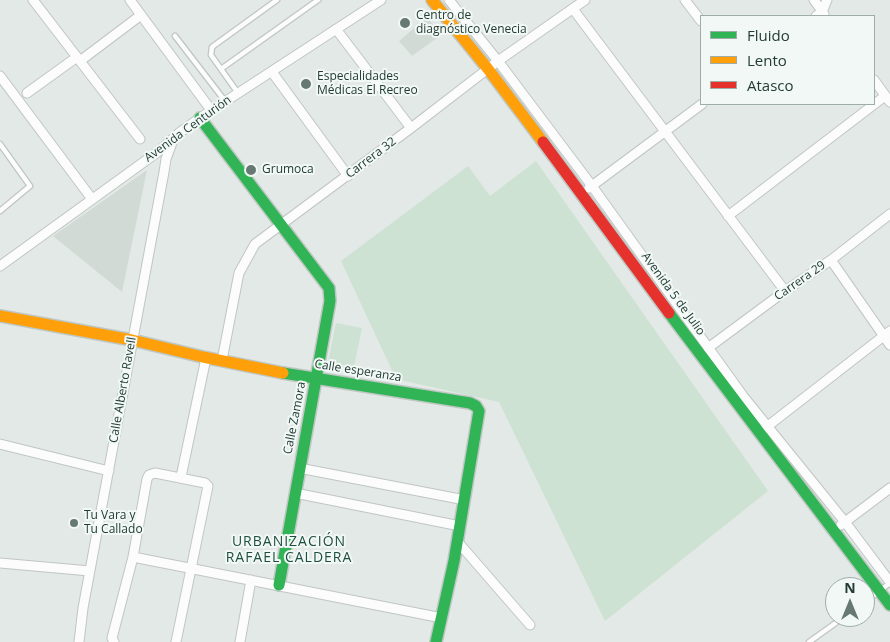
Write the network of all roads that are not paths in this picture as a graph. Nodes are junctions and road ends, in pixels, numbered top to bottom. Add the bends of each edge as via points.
1 (33, 0) edge
2 (130, 0) edge
3 (277, 0) edge
4 (318, 0) edge
5 (381, 0) edge
6 (432, 0) edge
7 (449, 0) edge
8 (585, 0) edge
9 (685, 0) edge
10 (814, 0) edge
11 (827, 0) edge
12 (573, 9) junction
13 (141, 15) junction
14 (821, 15) edge
15 (700, 20) edge
16 (336, 30) junction
17 (175, 36) dead end
18 (78, 59) junction
19 (498, 61) junction
20 (221, 69) junction
21 (488, 69) junction
22 (272, 72) junction
23 (0, 76) edge
24 (875, 81) edge
25 (27, 93) dead end
26 (238, 93) junction
27 (888, 99) edge
28 (225, 101) junction
29 (701, 105) edge
30 (211, 110) junction
31 (200, 118) junction
32 (411, 128) junction
33 (666, 131) junction
34 (140, 139) dead end
35 (173, 140) junction
36 (0, 144) edge
37 (348, 176) junction
38 (587, 189) junction
39 (92, 199) junction
40 (0, 210) edge
41 (890, 214) edge
42 (728, 216) junction
43 (281, 225) junction
44 (831, 260) junction
45 (0, 266) edge
46 (785, 290) junction
47 (674, 309) junction
48 (0, 316) edge
49 (887, 334) edge
50 (132, 340) junction
51 (890, 345) edge
52 (708, 348) junction
53 (206, 358) junction
54 (222, 360) junction
55 (316, 378) junction
56 (763, 429) junction
57 (0, 444) edge
58 (299, 468) junction
59 (109, 471) junction
60 (181, 477) junction
61 (890, 488) edge
62 (296, 493) junction
63 (465, 500) junction
64 (845, 522) junction
65 (460, 526) junction
66 (834, 529) junction
67 (457, 541) junction
68 (133, 556) junction
69 (0, 563) edge
70 (191, 568) junction
71 (90, 571) junction
72 (251, 580) junction
73 (890, 583) edge
74 (279, 585) junction
75 (880, 592) junction
76 (875, 595) edge
77 (890, 605) edge
78 (442, 618) junction
79 (530, 625) dead end
80 (830, 627) edge
81 (79, 642) edge
82 (114, 642) edge
83 (176, 642) edge
84 (240, 642) edge
85 (436, 642) edge
86 (809, 642) edge

1 - 18 street
2 - 13 street
3 - 20 lane via 212,47 211,55
4 - 20 lane
5 - 16 street, Avenida Centurión
6 - 21 street, Avenida 5 de Julio
7 - 19 street, Avenida 5 de Julio
8 - 12 street, Carrera 32
9 - 15 street
10 - 14 street
11 - 14 street
12 - 19 street, Carrera 32
12 - 33 street
13 - 18 street
13 - 30 street
16 - 22 street, Avenida Centurión
16 - 32 street
17 - 28 lane
18 - 25 street
18 - 34 street
19 - 21 street, Carrera 32
19 - 38 street, Avenida 5 de Julio
20 - 26 lane
21 - 32 street, Carrera 32
21 - 38 street, Avenida 5 de Julio
22 - 26 street, Avenida Centurión
22 - 37 street
23 - 39 street
24 - 27 street
26 - 28 street, Avenida Centurión
27 - 42 street
28 - 30 street, Avenida Centurión
29 - 33 street
30 - 31 street, Avenida Centurión
31 - 35 street, Avenida Centurión
31 - 43 street, Calle Zamora
32 - 37 street, Carrera 32
33 - 38 street
33 - 42 street
35 - 39 street, Avenida Centurión
35 - 50 street, Calle Alberto Ravell via 166,159
36 - 40 lane via 30,186
37 - 43 street, Carrera 32
38 - 47 street, Avenida 5 de Julio
39 - 45 street, Avenida Centurión
41 - 44 street, Carrera 29
42 - 46 street
43 - 54 street, Carrera 32 via 255,244 239,273
43 - 55 street, Calle Zamora via 329,288 330,301
44 - 46 street, Carrera 29
44 - 49 street
46 - 52 street, Carrera 29
47 - 52 street, Avenida 5 de Julio
47 - 56 street, Avenida 5 de Julio
48 - 50 street, Calle esperanza
49 - 51 street
49 - 56 street
50 - 53 street, Calle esperanza
50 - 59 street, Calle Alberto Ravell
52 - 56 street, Avenida 5 de Julio
53 - 54 street, Calle esperanza
53 - 60 street
54 - 55 street, Calle esperanza
55 - 58 street, Calle Zamora
55 - 63 street, Calle esperanza via 476,406 479,411
56 - 64 street, Avenida 5 de Julio
56 - 66 street, Avenida 5 de Julio
57 - 59 street
58 - 62 street, Calle Zamora
58 - 63 street
59 - 71 street, Calle Alberto Ravell
60 - 68 street via 149,475
60 - 70 street via 205,482 208,486
61 - 64 street
62 - 65 street
62 - 74 street, Calle Zamora
63 - 65 street, Calle esperanza
64 - 66 street
64 - 73 street, Avenida 5 de Julio
65 - 67 street, Calle esperanza
66 - 75 street, Avenida 5 de Julio
67 - 78 street, Calle esperanza
67 - 79 street
68 - 70 street
68 - 82 street via 112,638
69 - 71 street
70 - 72 street
70 - 83 street
71 - 81 street, Calle Alberto Ravell
72 - 74 street
72 - 84 street
73 - 75 lane
74 - 78 street
75 - 76 lane
75 - 77 street, Avenida 5 de Julio
78 - 85 street, Calle esperanza
80 - 86 lane

